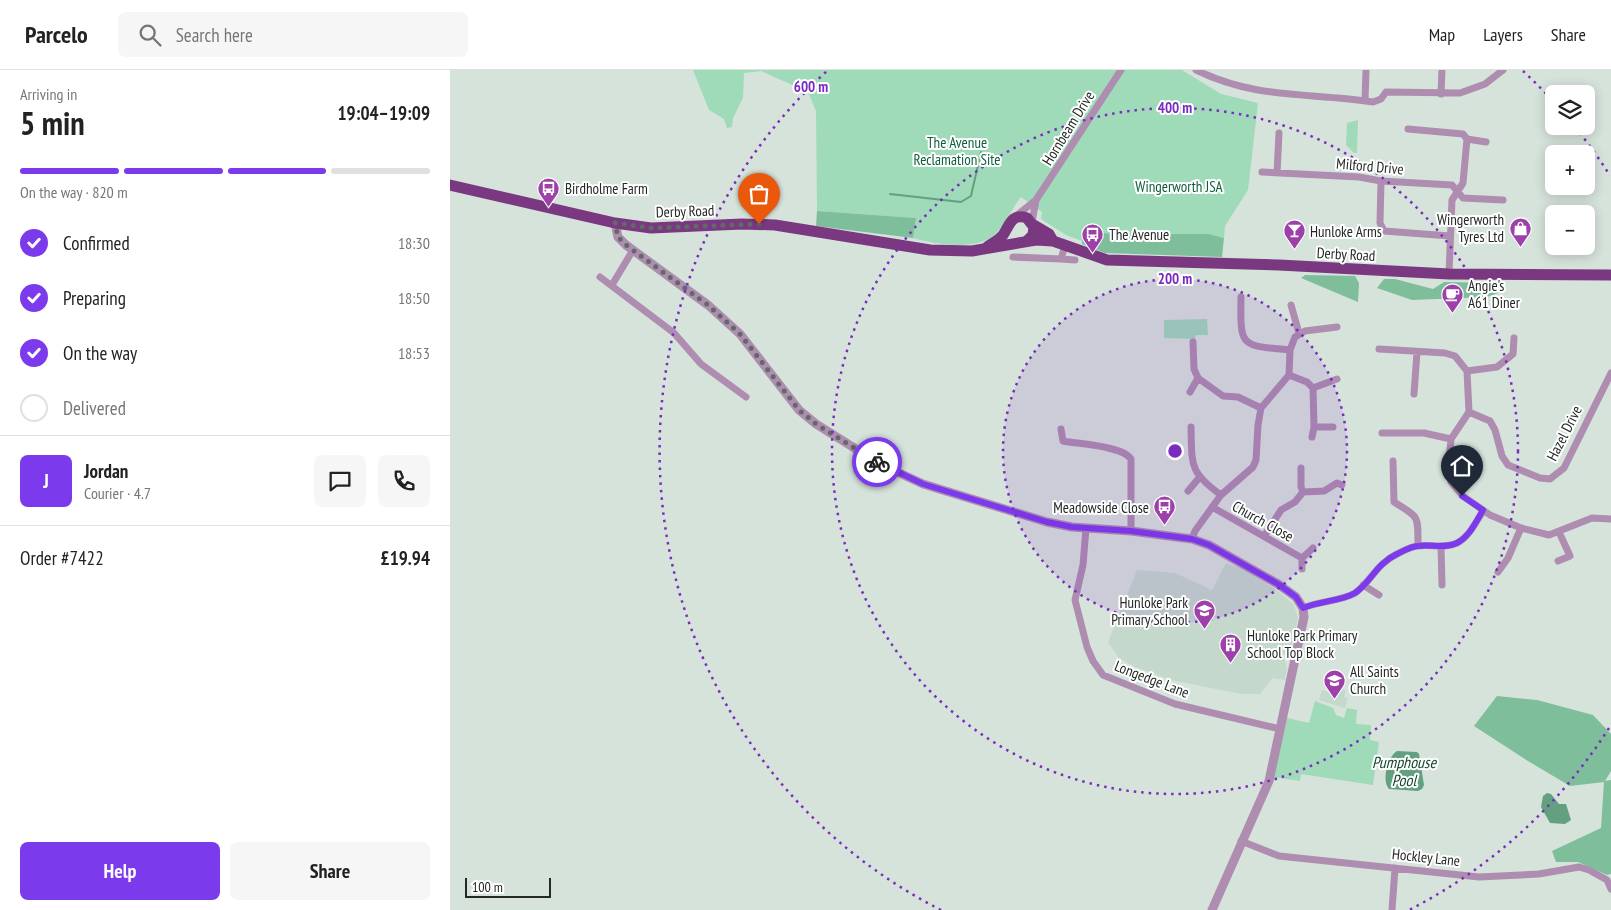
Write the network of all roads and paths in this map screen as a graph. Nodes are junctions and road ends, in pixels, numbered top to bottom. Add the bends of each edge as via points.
1 (1121, 70) edge
2 (1196, 70) edge
3 (1366, 70) edge
4 (1442, 70) edge
5 (1503, 70) edge
6 (1441, 94) junction
7 (1365, 101) junction
8 (1408, 129) dead end
9 (1279, 133) dead end
10 (1467, 139) junction
11 (1486, 142) dead end
12 (1262, 172) dead end
13 (1277, 173) junction
14 (1381, 181) junction
15 (450, 185) edge
16 (1458, 191) junction
17 (1036, 200) junction
18 (1503, 200) dead end
19 (615, 223) junction
20 (1010, 223) junction
21 (1032, 223) junction
22 (1450, 236) junction
23 (1053, 241) junction
24 (1023, 242) junction
25 (1064, 246) junction
26 (983, 249) junction
27 (633, 250) junction
28 (1013, 257) dead end
29 (1061, 259) junction
30 (1075, 260) dead end
31 (1449, 274) junction
32 (1611, 275) edge
33 (600, 278) dead end
34 (612, 285) junction
35 (1241, 297) dead end
36 (1291, 305) dead end
37 (1337, 327) dead end
38 (1299, 333) junction
39 (1514, 338) dead end
40 (1193, 342) dead end
41 (1290, 350) junction
42 (1379, 350) dead end
43 (1417, 352) junction
44 (1467, 371) junction
45 (1611, 373) edge
46 (1289, 375) junction
47 (1198, 378) junction
48 (1338, 379) dead end
49 (1313, 388) junction
50 (1190, 392) dead end
51 (1414, 394) dead end
52 (746, 396) dead end
53 (1261, 408) junction
54 (1469, 412) junction
55 (1191, 427) dead end
56 (1314, 427) junction
57 (1332, 427) dead end
58 (1062, 429) dead end
59 (1382, 433) dead end
60 (1312, 437) dead end
61 (1451, 440) junction
62 (1393, 461) dead end
63 (1301, 468) dead end
64 (1199, 478) junction
65 (1342, 484) dead end
66 (1188, 490) dead end
67 (1303, 492) junction
68 (1221, 494) junction
69 (1212, 507) junction
70 (1483, 510) junction
71 (1611, 519) edge
72 (1086, 528) junction
73 (1520, 528) junction
74 (1131, 531) junction
75 (1559, 532) junction
76 (1265, 535) junction
77 (1192, 539) junction
78 (1418, 546) junction
79 (1442, 547) junction
80 (1313, 548) dead end
81 (1302, 558) junction
82 (1558, 561) dead end
83 (1302, 569) dead end
84 (1498, 572) dead end
85 (1363, 585) junction
86 (1442, 585) dead end
87 (1379, 595) dead end
88 (1303, 608) junction
89 (1280, 728) junction
90 (1241, 841) junction
91 (1395, 868) junction
92 (1611, 890) edge
93 (1212, 910) edge
94 (1392, 910) edge

1 - 17 street, Hornbeam Drive
2 - 7 street via 1251,90
3 - 7 street
4 - 6 street
5 - 6 street via 1485,84 1460,93
6 - 7 street via 1386,92 1373,102
8 - 10 street via 1463,134
9 - 13 street
10 - 11 street
10 - 16 street via 1463,183
12 - 13 street, Milford Drive
13 - 14 street, Milford Drive
14 - 16 street, Milford Drive via 1452,185
14 - 22 street via 1380,223 1384,231
15 - 19 highway, Derby Road
16 - 18 street, Milford Drive via 1463,198
16 - 22 street via 1452,200
17 - 20 street, Hornbeam Drive
17 - 21 street, Hornbeam Drive
19 - 26 highway, Derby Road via 652,228 759,224 930,250
19 - 27 street via 618,237
20 - 21 highway via 1022,217
20 - 24 highway via 1010,239
20 - 26 highway via 999,239
21 - 23 highway, Derby Road via 1049,234
21 - 24 highway via 1033,235
22 - 31 street
23 - 24 highway, Derby Road
23 - 25 highway, Derby Road
24 - 26 highway, Derby Road
25 - 29 street
25 - 31 highway, Derby Road via 1106,260 1266,264
27 - 34 street
27 - 72 street via 708,305 740,334 799,410 836,437 880,464 923,484 1047,522
28 - 29 street
29 - 30 street
31 - 32 highway, Derby Road
33 - 34 street
34 - 52 street via 674,333 701,364
35 - 41 street via 1240,327 1247,343 1255,347
36 - 38 street
37 - 38 street
38 - 41 street
39 - 44 street via 1513,354 1503,365
40 - 47 street via 1194,369
41 - 46 street
42 - 43 street
43 - 44 street via 1455,356
43 - 51 street
44 - 54 street
45 - 54 street, Hazel Drive via 1564,468 1550,479 1508,465 1490,421
46 - 49 street
46 - 53 street
47 - 50 street
47 - 53 street via 1223,396 1238,397
48 - 49 street
49 - 56 street
53 - 68 street via 1253,467
54 - 61 street
55 - 64 street via 1193,462
56 - 57 street
56 - 60 street
58 - 74 street via 1063,441 1118,450 1129,455
59 - 61 street via 1424,433
61 - 70 street via 1451,482 1462,496
62 - 78 street via 1394,502 1415,516
63 - 67 street
64 - 66 street
64 - 68 street
65 - 67 street via 1337,483 1324,491
67 - 76 street via 1295,502 1281,510
68 - 69 street
69 - 76 street, Church Close
69 - 77 street
70 - 73 street
70 - 79 street via 1469,533 1456,543
71 - 75 street via 1592,518
72 - 74 street
72 - 89 street, Longedge Lane via 1083,565 1075,600 1087,647 1103,675 1174,704
73 - 75 street via 1549,535
73 - 84 street via 1508,558
74 - 77 street
75 - 82 street via 1570,556
76 - 81 street, Church Close
77 - 88 street via 1209,545 1278,584 1296,597
78 - 79 street
78 - 85 street via 1395,555
79 - 86 street
80 - 81 street, Church Close
81 - 83 street, Church Close
85 - 87 street
85 - 88 street via 1346,598 1324,600
88 - 89 street via 1302,631
89 - 90 street via 1269,781
90 - 91 street, Hockley Lane via 1279,856
90 - 93 street
91 - 92 street, Hockley Lane via 1479,877 1579,868 1607,880
91 - 94 street

